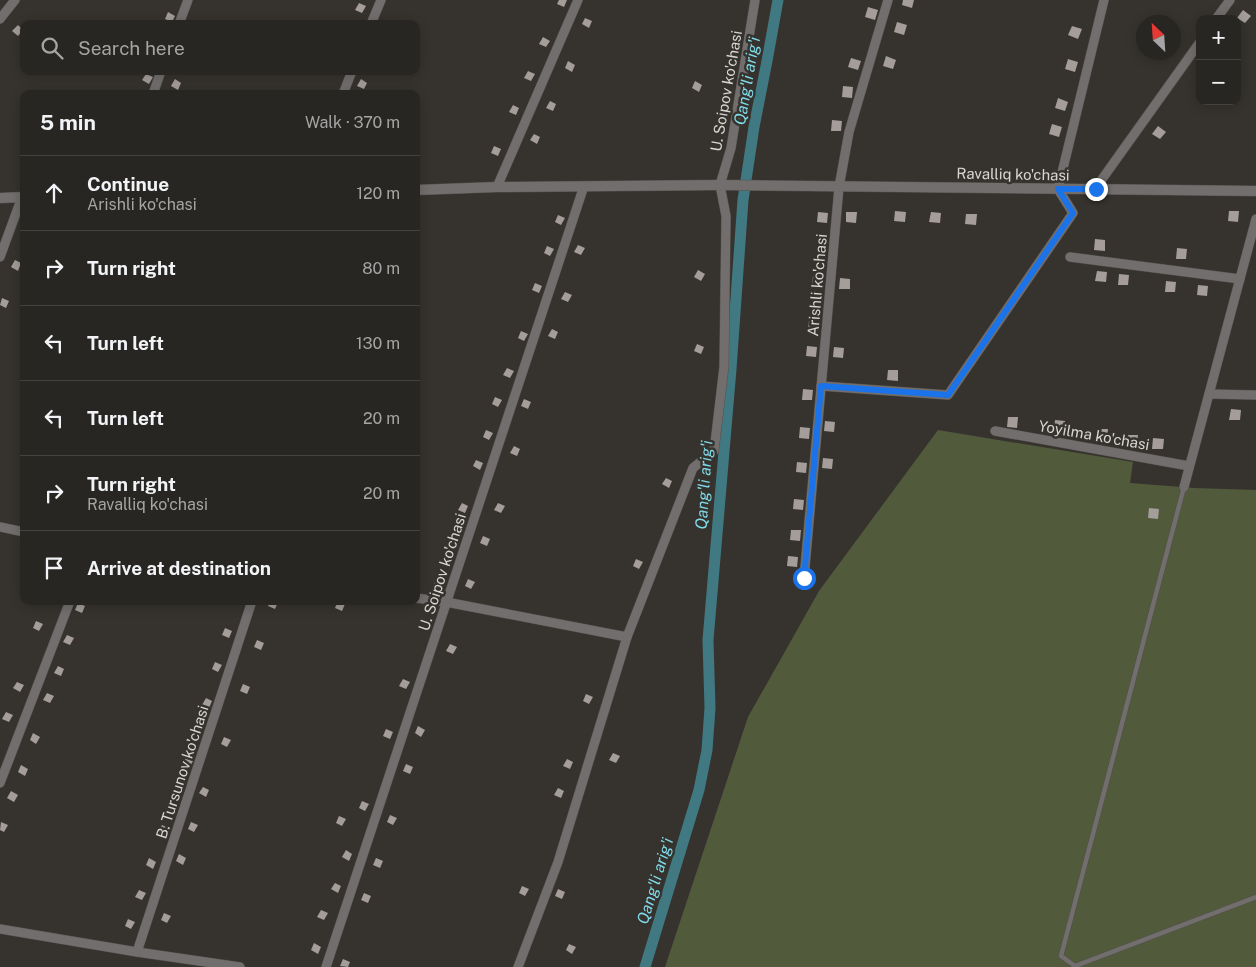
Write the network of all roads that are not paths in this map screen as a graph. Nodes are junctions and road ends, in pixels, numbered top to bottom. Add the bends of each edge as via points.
1 (15, 0) edge
2 (188, 0) edge
3 (381, 0) edge
4 (578, 0) edge
5 (755, 0) edge
6 (888, 0) edge
7 (1104, 0) edge
8 (1230, 0) edge
9 (1219, 15) edge
10 (0, 19) edge
11 (180, 20) edge
12 (373, 20) edge
13 (1196, 48) edge
14 (160, 75) edge
15 (350, 75) edge
16 (154, 90) edge
17 (345, 90) edge
18 (724, 185) junction
19 (584, 186) junction
20 (498, 187) junction
21 (839, 187) junction
22 (1058, 189) junction
23 (1096, 189) junction
24 (420, 190) edge
25 (1256, 191) edge
26 (20, 197) edge
27 (0, 198) edge
28 (20, 205) edge
29 (1256, 219) edge
30 (0, 257) edge
31 (1070, 257) dead end
32 (1240, 279) junction
33 (821, 386) junction
34 (1209, 394) junction
35 (1256, 395) edge
36 (994, 432) dead end
37 (1189, 466) junction
38 (1184, 487) joint
39 (0, 528) edge
40 (20, 531) edge
41 (804, 578) dead end
42 (420, 599) edge
43 (446, 602) junction
44 (68, 605) edge
45 (251, 605) edge
46 (627, 637) junction
47 (0, 783) edge
48 (1256, 897) edge
49 (0, 929) edge
50 (137, 952) junction
51 (177, 963) edge
52 (240, 967) edge
53 (326, 967) edge
54 (518, 967) edge

1 - 10 street
2 - 11 street
3 - 12 street
4 - 20 street
5 - 18 street, U. Soipov ko'chasi
6 - 21 street, Arishli ko'chasi via 849,132
7 - 22 street
8 - 9 street
13 - 23 street
14 - 16 street
15 - 17 street
18 - 19 street, Ravalliq ko'chasi
18 - 21 street, Ravalliq ko'chasi
18 - 46 street via 724,367 714,451 693,468
19 - 20 street, Ravalliq ko'chasi
19 - 43 street, U. Soipov ko'chasi
20 - 24 street, Ravalliq ko'chasi
21 - 22 street, Ravalliq ko'chasi
21 - 33 street, Arishli ko'chasi
22 - 23 street, Ravalliq ko'chasi
22 - 33 street via 1073,213 948,395
23 - 25 street, Ravalliq ko'chasi
26 - 27 street
28 - 30 street
29 - 32 street
31 - 32 street
32 - 34 street
33 - 41 street, Arishli ko'chasi
34 - 35 street
34 - 37 street
36 - 37 street, Yoyilma ko'chasi
37 - 38 street
38 - 48 lane via 1061,956 1075,966
39 - 40 street
42 - 43 street
43 - 46 street
43 - 53 street, U. Soipov ko'chasi
44 - 47 street
45 - 50 street, B. Tursunov ko'chasi
46 - 54 street via 558,862
49 - 50 street
50 - 51 street
51 - 52 street

